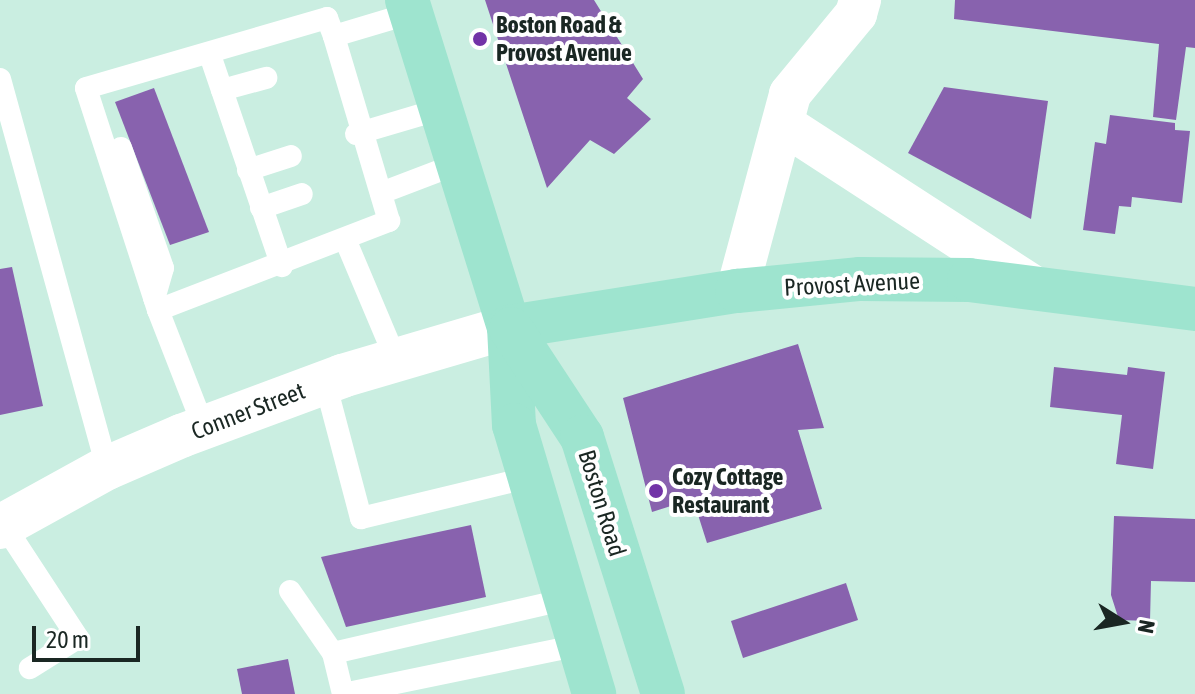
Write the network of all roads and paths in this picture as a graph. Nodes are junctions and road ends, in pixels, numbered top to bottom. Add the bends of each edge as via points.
1 (860, 0) edge
2 (409, 6) edge
3 (335, 50) junction
4 (210, 55) junction
5 (266, 78) dead end
6 (0, 79) edge
7 (222, 90) junction
8 (444, 108) junction
9 (783, 124) junction
10 (359, 132) junction
11 (291, 156) dead end
12 (462, 162) junction
13 (248, 170) junction
14 (375, 180) junction
15 (302, 194) dead end
16 (261, 208) junction
17 (345, 239) junction
18 (282, 266) junction
19 (1036, 288) junction
20 (737, 291) junction
21 (156, 304) junction
22 (1195, 309) edge
23 (509, 327) junction
24 (396, 360) junction
25 (325, 382) junction
26 (204, 428) junction
27 (107, 468) junction
28 (530, 477) junction
29 (2, 526) edge
30 (290, 591) dead end
31 (566, 599) junction
32 (580, 645) junction
33 (333, 653) junction
34 (30, 668) dead end
35 (343, 694) edge
36 (594, 694) edge
37 (663, 694) edge

1 - 9 street via 856,14 790,94
2 - 3 lane
2 - 8 main road, Boston Road
3 - 4 lane via 327,18
3 - 10 lane
4 - 7 lane
4 - 21 lane via 86,88
5 - 7 lane
6 - 27 lane
7 - 13 lane
8 - 10 lane
8 - 12 main road, Boston Road
9 - 19 street
9 - 20 street
10 - 14 lane
11 - 13 lane
12 - 14 lane
12 - 23 main road, Boston Road
13 - 16 lane
14 - 17 lane via 389,221
15 - 16 lane
16 - 18 lane
17 - 18 lane
17 - 24 lane
18 - 21 lane
19 - 20 main road, Provost Avenue via 969,280 860,279
19 - 22 main road, Provost Avenue
20 - 23 main road, Provost Avenue
21 - 26 lane
23 - 24 main road, Conner Street
23 - 28 main road, Boston Road via 514,425
23 - 37 main road, Boston Road via 582,437
24 - 25 main road, Conner Street
25 - 26 main road, Conner Street
25 - 28 lane via 361,518
26 - 27 main road, Conner Street
27 - 29 main road, Conner Street
28 - 31 main road, Boston Road
29 - 34 lane via 78,638
30 - 33 lane
31 - 32 main road, Boston Road
31 - 33 lane
32 - 35 lane
32 - 36 main road, Boston Road
33 - 35 lane

